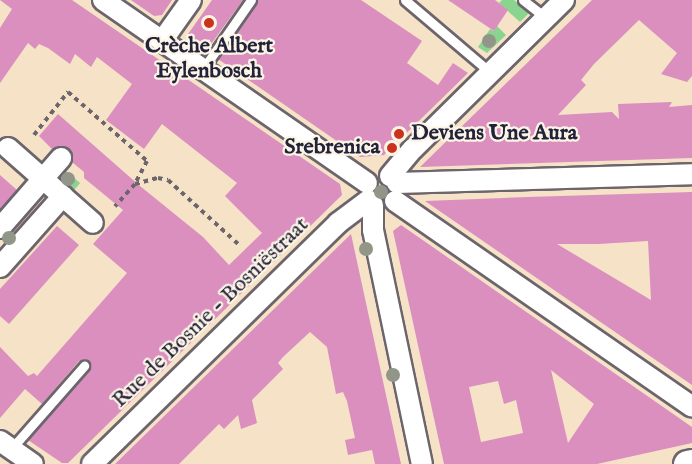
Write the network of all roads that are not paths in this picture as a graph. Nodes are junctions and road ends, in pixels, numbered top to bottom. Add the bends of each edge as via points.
1 (103, 0) edge
2 (191, 0) edge
3 (251, 0) edge
4 (405, 0) edge
5 (523, 0) edge
6 (564, 0) edge
7 (546, 18) junction
8 (162, 41) junction
9 (202, 69) junction
10 (491, 73) junction
11 (8, 148) dead end
12 (61, 158) dead end
13 (692, 174) edge
14 (43, 179) junction
15 (394, 187) junction
16 (63, 196) junction
17 (369, 196) junction
18 (93, 223) dead end
19 (0, 228) edge
20 (0, 267) edge
21 (84, 366) dead end
22 (692, 407) edge
23 (6, 445) edge
24 (692, 463) edge
25 (33, 464) edge
26 (92, 464) edge
27 (422, 464) edge
28 (687, 464) edge

1 - 8 street
2 - 8 street
3 - 9 lane
4 - 10 lane
5 - 7 lane
6 - 7 street
7 - 10 street
8 - 9 street
9 - 17 street
10 - 15 street via 413,148
11 - 14 street
12 - 14 street
13 - 15 street
14 - 16 street
14 - 19 street
15 - 17 street via 384,208
15 - 17 street via 377,174
15 - 22 street
16 - 18 street
16 - 20 street
17 - 26 street, Rue de Bosnie - Bosniëstraat
17 - 27 street
21 - 23 lane
23 - 25 street
24 - 28 street

